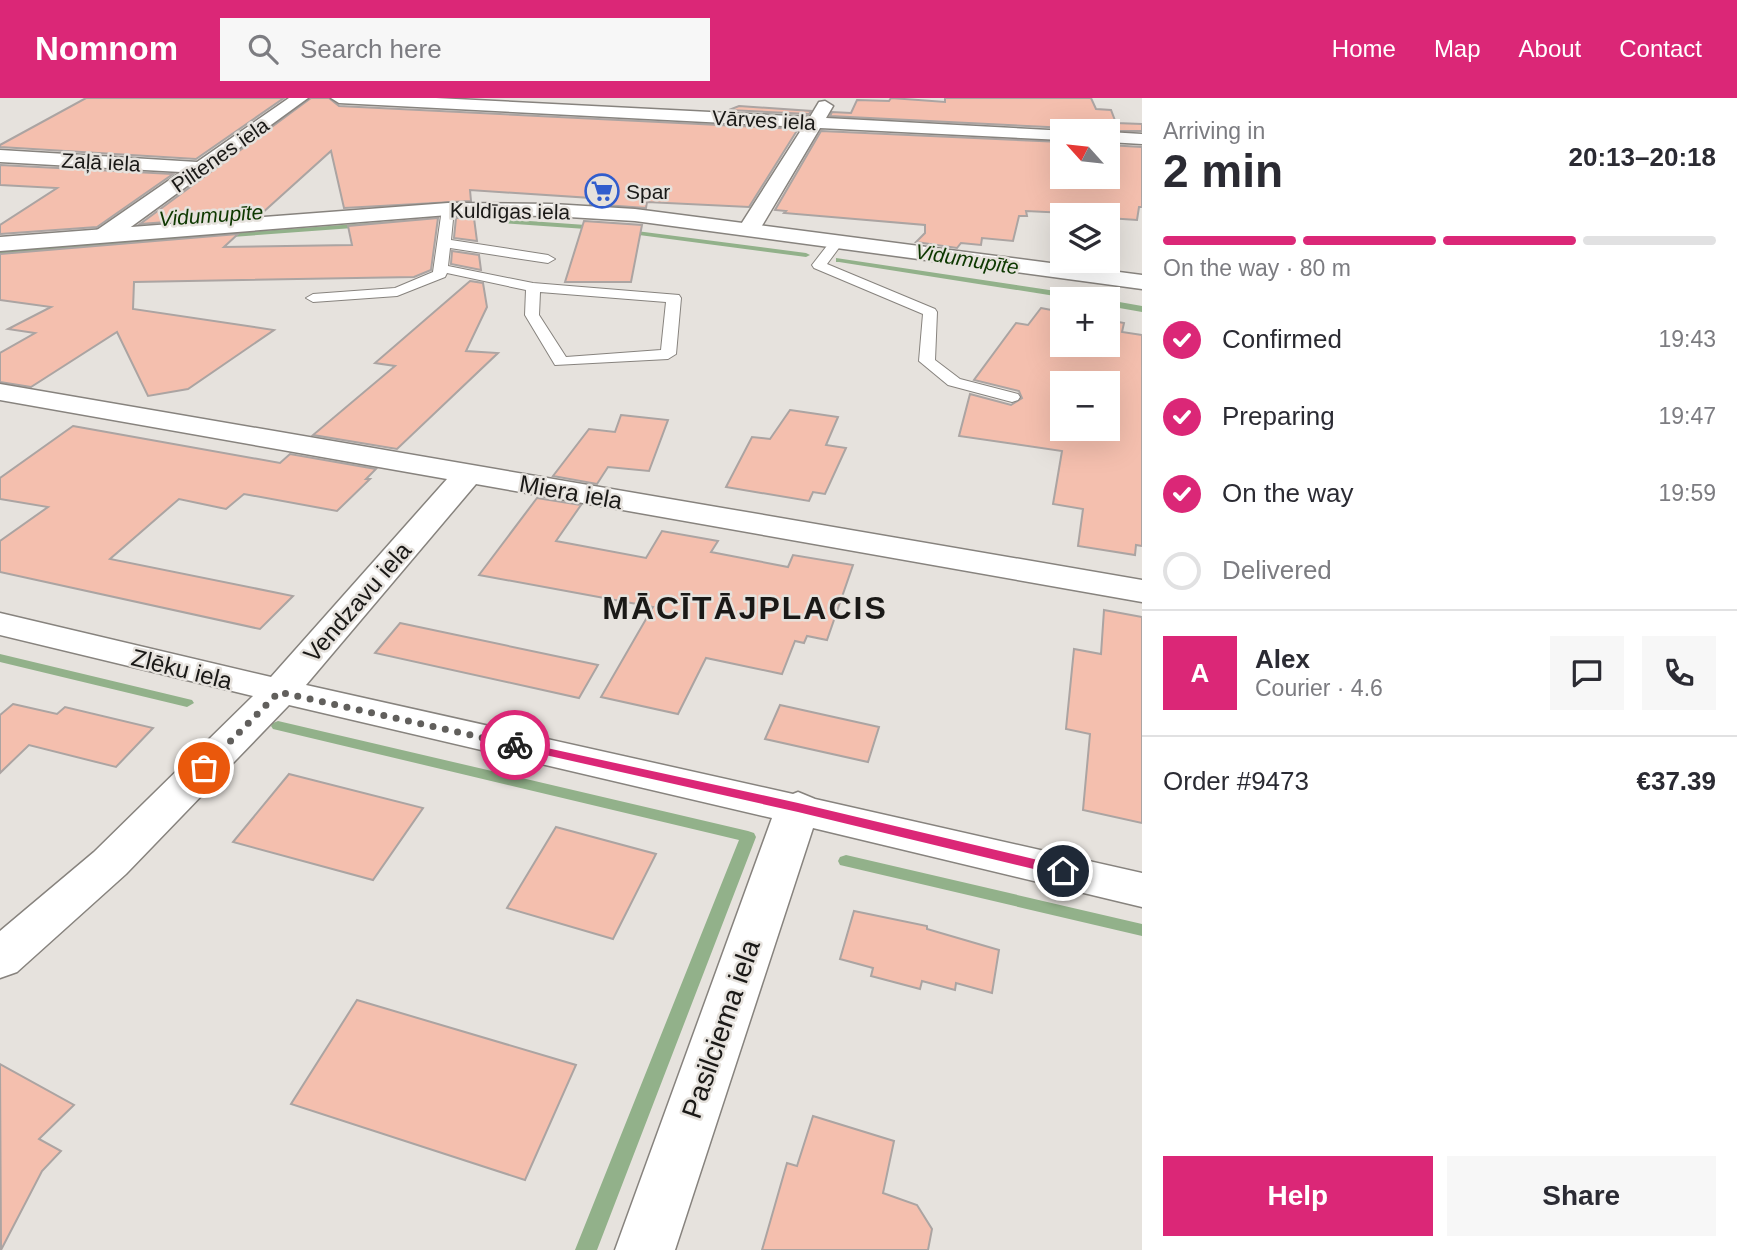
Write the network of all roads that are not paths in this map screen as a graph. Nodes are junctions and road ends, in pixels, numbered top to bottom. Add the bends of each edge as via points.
1 (300, 98) edge
2 (339, 98) edge
3 (829, 98) edge
4 (815, 123) junction
5 (1050, 134) edge
6 (1120, 138) edge
7 (1142, 139) edge
8 (0, 156) edge
9 (202, 168) junction
10 (448, 209) junction
11 (749, 229) junction
12 (105, 235) junction
13 (838, 241) junction
14 (443, 243) junction
15 (0, 244) edge
16 (440, 268) junction
17 (1142, 282) edge
18 (526, 285) junction
19 (313, 298) dead end
20 (0, 392) edge
21 (1012, 397) dead end
22 (468, 474) junction
23 (1142, 591) edge
24 (0, 624) edge
25 (279, 692) junction
26 (798, 807) junction
27 (1142, 890) edge
28 (0, 959) edge
29 (645, 1250) edge

1 - 9 street, Piltenes iela
2 - 4 street, Vārves iela
3 - 4 street
4 - 5 street, Vārves iela
4 - 11 street
6 - 7 street
8 - 9 street, Zaļā iela
9 - 12 street, Piltenes iela
10 - 11 street, Kuldīgas iela via 635,215
10 - 12 street, Kuldīgas iela
10 - 14 lane
11 - 13 street, Kuldīgas iela
12 - 15 street, Kuldīgas iela
13 - 17 street, Kuldīgas iela
13 - 21 lane via 819,265 930,312 927,361 954,382
14 - 16 lane
14 - 18 lane via 548,259
16 - 18 lane
16 - 19 lane via 440,274 397,292
18 - 18 lane via 533,314 561,362 668,354 674,298
20 - 22 street, Miera iela
22 - 23 street, Miera iela
22 - 25 street, Vendzavu iela
24 - 25 street, Zlēku iela
25 - 26 street, Zlēku iela
25 - 28 street, Vendzavu iela via 110,863
26 - 27 street, Zlēku iela
26 - 29 street, Pasilciema iela

